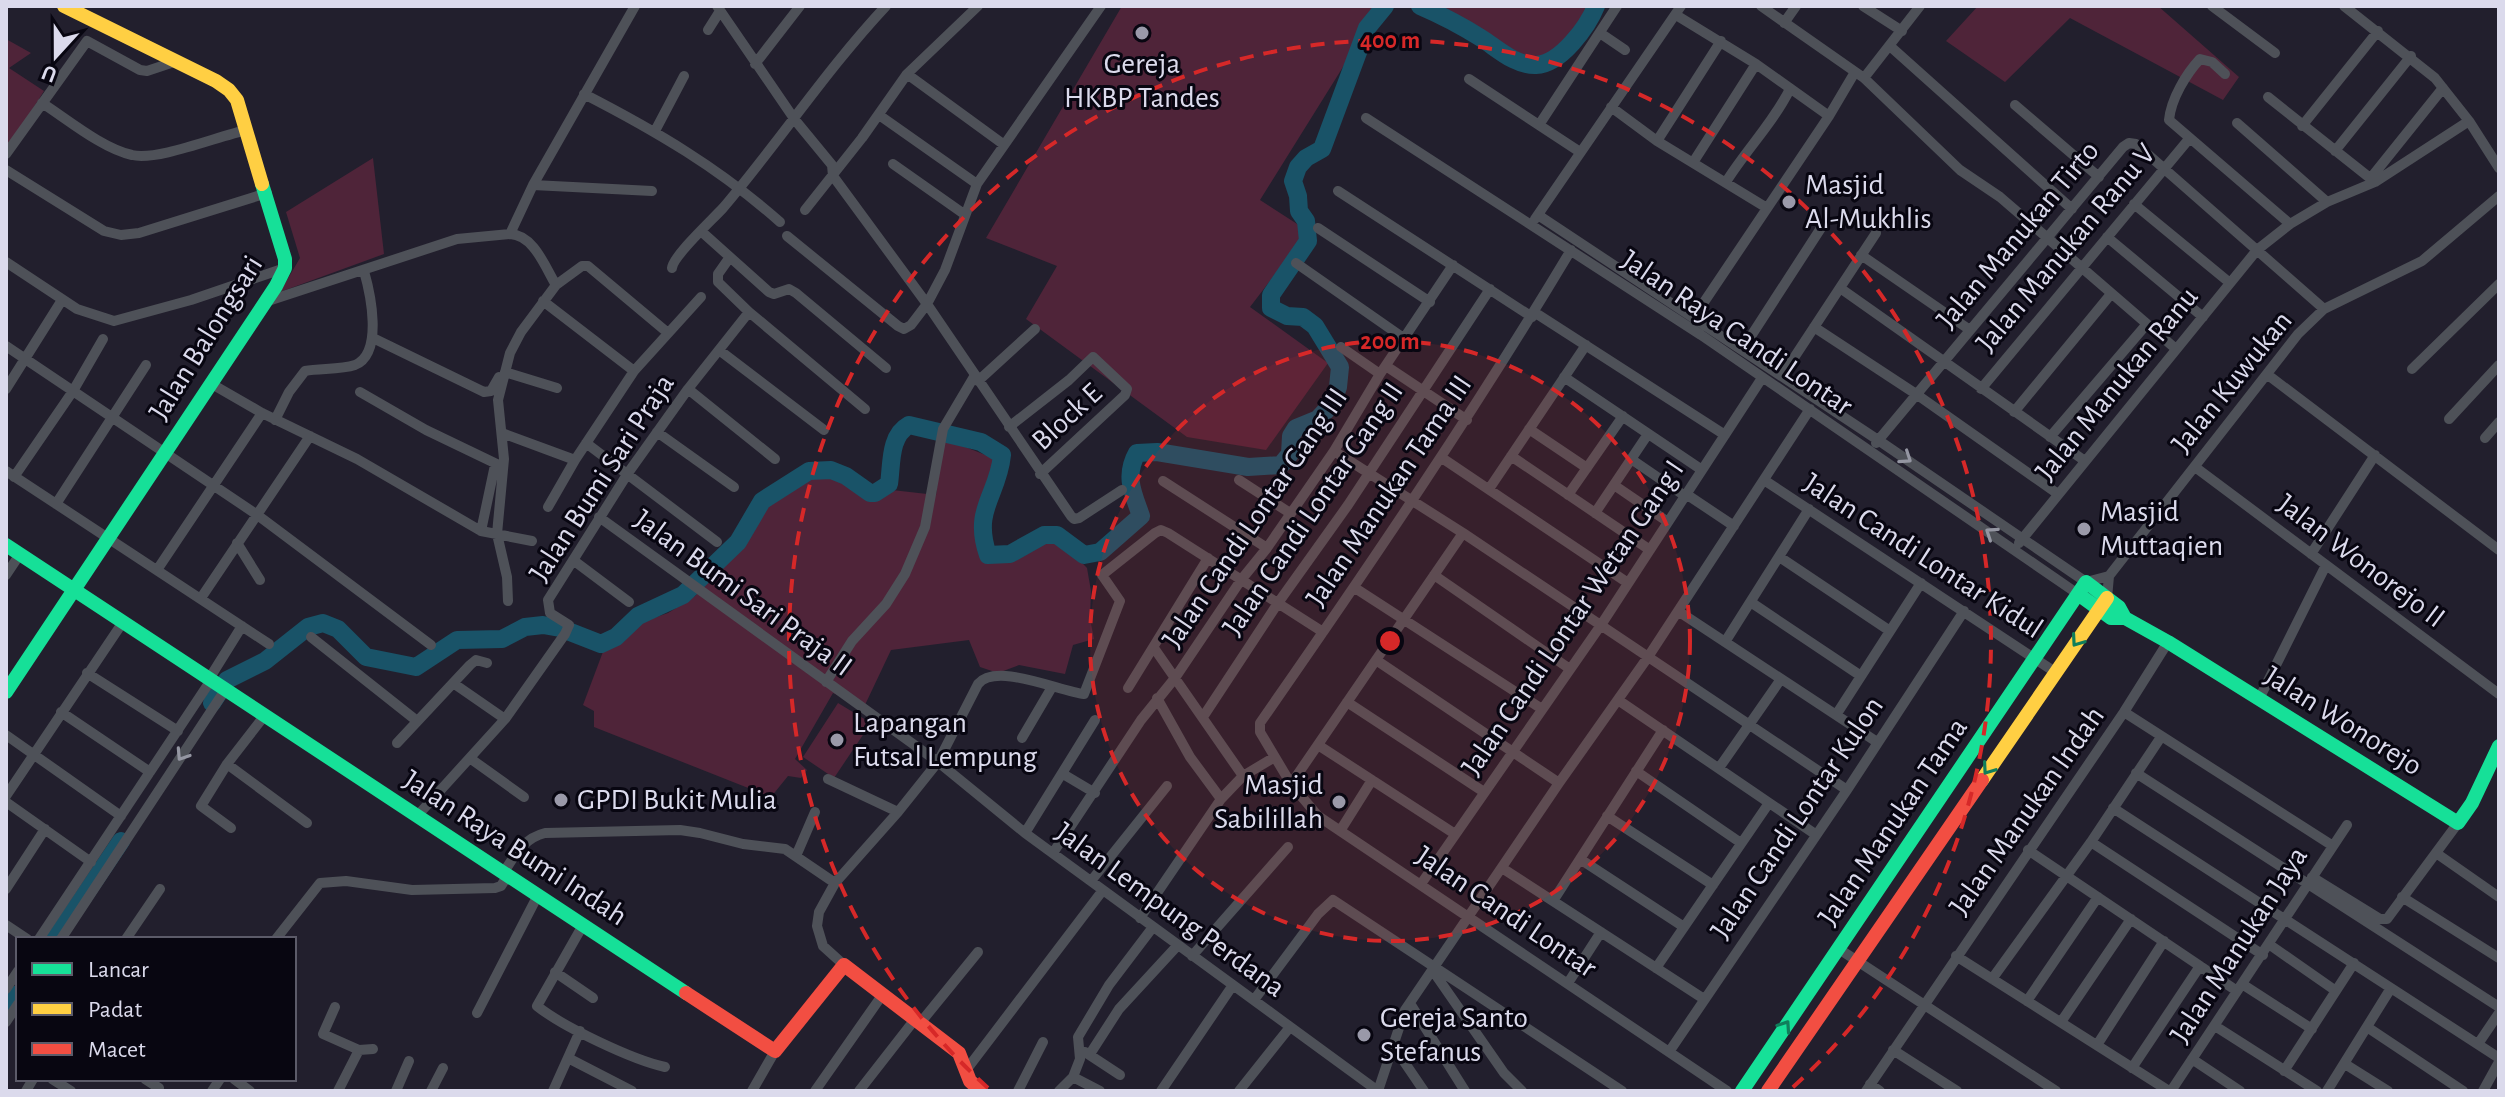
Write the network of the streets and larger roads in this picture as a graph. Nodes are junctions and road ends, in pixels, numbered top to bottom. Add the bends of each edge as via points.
1 (64, 6) edge
2 (635, 6) edge
3 (800, 6) edge
4 (886, 6) edge
5 (978, 6) edge
6 (1617, 6) edge
7 (1761, 6) edge
8 (1796, 6) edge
9 (1863, 6) edge
10 (1920, 6) edge
11 (2212, 6) edge
12 (2344, 6) edge
13 (719, 8) edge
14 (1095, 8) edge
15 (1679, 10) edge
16 (1784, 23) junction
17 (97, 24) junction
18 (708, 30) dead end
19 (1902, 31) junction
20 (2378, 31) junction
21 (1600, 33) junction
22 (1721, 41) junction
23 (90, 42) junction
24 (1891, 47) junction
25 (1625, 50) dead end
26 (2275, 53) dead end
27 (2411, 56) junction
28 (174, 62) junction
29 (755, 64) junction
30 (1756, 64) junction
31 (907, 74) junction
32 (2225, 74) dead end
33 (1860, 75) junction
34 (684, 76) dead end
35 (1469, 79) dead end
36 (2443, 88) junction
37 (1790, 89) junction
38 (584, 94) junction
39 (2268, 97) dead end
40 (42, 103) junction
41 (2015, 105) dead end
42 (1611, 107) junction
43 (879, 115) junction
44 (1829, 116) junction
45 (1366, 118) dead end
46 (795, 120) junction
47 (2469, 121) junction
48 (2237, 123) dead end
49 (1539, 125) junction
50 (2302, 126) junction
51 (247, 130) junction
52 (655, 131) junction
53 (2189, 139) junction
54 (1657, 141) junction
55 (1003, 144) junction
56 (2335, 151) junction
57 (1580, 152) junction
58 (6, 154) edge
59 (1694, 161) junction
60 (893, 164) dead end
61 (2499, 168) edge
62 (2163, 169) junction
63 (6, 170) edge
64 (833, 176) junction
65 (2099, 177) junction
66 (2372, 180) junction
67 (1726, 182) junction
68 (977, 184) junction
69 (533, 185) junction
70 (740, 187) junction
71 (652, 191) dead end
72 (1338, 191) dead end
73 (267, 193) junction
74 (2499, 196) edge
75 (2327, 202) junction
76 (2134, 204) junction
77 (1767, 208) junction
78 (2072, 209) junction
79 (805, 210) dead end
80 (964, 214) junction
81 (1535, 219) junction
82 (780, 222) dead end
83 (2290, 224) junction
84 (1318, 228) dead end
85 (1821, 228) dead end
86 (702, 232) junction
87 (1876, 233) dead end
88 (510, 234) junction
89 (787, 236) dead end
90 (2048, 237) junction
91 (2107, 237) junction
92 (1571, 250) junction
93 (2257, 250) junction
94 (1861, 255) junction
95 (1592, 256) junction
96 (730, 257) junction
97 (6, 262) edge
98 (1296, 263) dead end
99 (1453, 265) junction
100 (285, 268) junction
101 (672, 268) dead end
102 (2081, 269) junction
103 (364, 271) junction
104 (2230, 283) junction
105 (2499, 284) edge
106 (556, 285) junction
107 (1840, 288) junction
108 (1490, 289) junction
109 (2111, 294) junction
110 (701, 297) dead end
111 (62, 300) junction
112 (543, 301) junction
113 (264, 302) junction
114 (1430, 302) junction
115 (927, 304) junction
116 (1665, 305) junction
117 (2324, 309) junction
118 (749, 312) junction
119 (1533, 314) junction
120 (1694, 317) junction
121 (2203, 317) junction
122 (2146, 325) junction
123 (1814, 327) junction
124 (1035, 329) dead end
125 (1970, 330) junction
126 (668, 333) junction
127 (1709, 334) junction
128 (103, 339) dead end
129 (375, 339) dead end
130 (1405, 339) junction
131 (1586, 345) junction
132 (6, 346) edge
133 (1341, 347) dead end
134 (2176, 349) junction
135 (719, 350) junction
136 (1738, 352) junction
137 (25, 360) junction
138 (1943, 362) junction
139 (146, 365) dead end
140 (2499, 365) edge
141 (505, 368) junction
142 (886, 368) dead end
143 (2412, 369) dead end
144 (1383, 370) junction
145 (634, 371) junction
146 (2268, 375) junction
147 (1782, 376) junction
148 (1564, 377) junction
149 (976, 378) junction
150 (1762, 378) junction
151 (210, 383) junction
152 (557, 388) dead end
153 (6, 389) edge
154 (688, 389) junction
155 (1981, 389) junction
156 (73, 391) junction
157 (1422, 391) junction
158 (360, 392) dead end
159 (1916, 394) junction
160 (865, 409) dead end
161 (1810, 409) junction
162 (2014, 412) junction
163 (262, 413) junction
164 (113, 416) junction
165 (1623, 416) junction
166 (2449, 419) dead end
167 (275, 420) junction
168 (1467, 420) junction
169 (2499, 422) edge
170 (1009, 427) junction
171 (1529, 429) junction
172 (824, 430) dead end
173 (657, 432) junction
174 (502, 433) junction
175 (1648, 434) junction
176 (1725, 435) junction
177 (310, 436) junction
178 (2050, 437) junction
179 (2485, 438) dead end
180 (1878, 440) junction
181 (586, 443) junction
182 (1334, 451) junction
183 (164, 452) junction
184 (1869, 452) junction
185 (2375, 455) junction
186 (1511, 456) junction
187 (1442, 458) junction
188 (775, 459) dead end
189 (1631, 459) junction
190 (575, 460) junction
191 (2085, 461) junction
192 (499, 466) junction
193 (2195, 467) junction
194 (1587, 468) junction
195 (1702, 470) junction
196 (1369, 472) junction
197 (628, 473) junction
198 (10, 474) edge
199 (1040, 474) junction
200 (1239, 480) dead end
201 (1764, 480) junction
202 (1163, 481) dead end
203 (213, 484) junction
204 (1614, 485) junction
205 (734, 487) dead end
206 (1489, 489) junction
207 (1122, 490) dead end
208 (2058, 494) junction
209 (1568, 495) junction
210 (1686, 495) junction
211 (1413, 501) junction
212 (56, 504) junction
213 (548, 507) dead end
214 (1809, 509) junction
215 (1290, 513) junction
216 (1595, 513) junction
217 (256, 514) junction
218 (599, 517) junction
219 (1668, 522) junction
220 (1734, 526) junction
221 (488, 532) junction
222 (1463, 533) junction
223 (107, 537) junction
224 (2023, 537) junction
225 (532, 541) dead end
226 (717, 542) dead end
227 (237, 543) junction
228 (6, 545) edge
229 (1267, 548) junction
230 (2014, 549) junction
231 (1650, 550) junction
232 (2499, 550) edge
233 (20, 554) junction
234 (2311, 554) junction
235 (1208, 558) junction
236 (1781, 558) junction
237 (573, 560) junction
238 (2326, 565) junction
239 (157, 570) junction
240 (6, 575) edge
241 (1434, 575) junction
242 (2109, 576) junction
243 (260, 580) dead end
244 (1241, 580) junction
245 (1628, 583) junction
246 (1921, 583) junction
247 (1355, 588) junction
248 (2082, 588) junction
249 (73, 589) junction
250 (201, 598) junction
251 (508, 601) dead end
252 (629, 602) dead end
253 (1278, 603) junction
254 (1752, 603) junction
255 (2103, 603) junction
256 (1678, 611) junction
257 (1964, 611) junction
258 (1404, 619) junction
259 (123, 622) junction
260 (1601, 625) junction
261 (242, 626) junction
262 (1890, 631) junction
263 (1323, 632) junction
264 (311, 637) dead end
265 (1725, 642) junction
266 (2168, 642) junction
267 (269, 644) dead end
268 (431, 645) dead end
269 (1154, 648) junction
270 (1648, 657) junction
271 (2033, 657) junction
272 (1376, 660) junction
273 (487, 663) dead end
274 (1570, 669) junction
275 (2055, 672) junction
276 (87, 673) junction
277 (1861, 676) junction
278 (1175, 678) junction
279 (1781, 679) junction
280 (826, 682) junction
281 (453, 683) junction
282 (217, 684) junction
283 (1052, 687) junction
284 (1128, 688) dead end
285 (6, 692) edge
286 (2499, 694) edge
287 (1157, 698) junction
288 (2259, 699) junction
289 (1618, 700) junction
290 (1347, 702) junction
291 (1542, 709) junction
292 (61, 712) junction
293 (2124, 712) junction
294 (265, 715) junction
295 (1836, 715) junction
296 (1203, 717) junction
297 (505, 719) junction
298 (1095, 720) dead end
299 (417, 721) junction
300 (1750, 724) junction
301 (1663, 730) junction
302 (178, 731) junction
303 (6, 735) edge
304 (2161, 737) junction
305 (1022, 738) dead end
306 (1877, 742) junction
307 (397, 743) dead end
308 (1318, 745) junction
309 (2499, 746) edge
310 (1512, 753) junction
311 (34, 754) junction
312 (1273, 758) junction
313 (471, 759) junction
314 (938, 762) junction
315 (227, 764) junction
316 (1719, 768) junction
317 (1636, 771) junction
318 (150, 772) junction
319 (2136, 773) junction
320 (1063, 774) junction
321 (1243, 776) junction
322 (828, 779) dead end
323 (1372, 780) junction
324 (1559, 783) junction
325 (1291, 784) junction
326 (1167, 786) dead end
327 (1847, 790) junction
328 (1484, 792) junction
329 (1095, 793) junction
330 (524, 797) dead end
331 (6, 799) edge
332 (1221, 799) junction
333 (1769, 803) junction
334 (2113, 808) junction
335 (815, 812) dead end
336 (898, 812) junction
337 (418, 815) junction
338 (121, 816) junction
339 (1607, 816) junction
340 (307, 823) dead end
341 (2458, 823) junction
342 (2347, 825) dead end
343 (231, 828) dead end
344 (45, 829) junction
345 (1340, 831) junction
346 (1025, 833) junction
347 (1455, 834) junction
348 (1815, 834) junction
349 (2091, 842) junction
350 (1741, 843) junction
351 (2333, 846) junction
352 (1288, 847) dead end
353 (2028, 850) junction
354 (1053, 853) junction
355 (2436, 853) junction
356 (796, 856) junction
357 (1580, 859) junction
358 (91, 862) junction
359 (1502, 868) junction
360 (506, 874) junction
361 (2065, 875) junction
362 (1091, 881) junction
363 (2310, 881) junction
364 (835, 883) junction
365 (1421, 884) junction
366 (1713, 885) junction
367 (6, 889) edge
368 (160, 889) dead end
369 (1103, 890) junction
370 (538, 895) junction
371 (2098, 897) junction
372 (2402, 897) junction
373 (2499, 897) edge
374 (1553, 901) junction
375 (1140, 918) junction
376 (1468, 918) junction
377 (2131, 919) junction
378 (2287, 919) junction
379 (6, 925) edge
380 (583, 925) junction
381 (1153, 927) junction
382 (1684, 927) junction
383 (1601, 932) junction
384 (24, 937) edge
385 (40, 937) edge
386 (62, 937) edge
387 (127, 937) edge
388 (278, 937) edge
389 (2164, 941) junction
390 (1178, 945) junction
391 (1839, 949) junction
392 (2266, 950) junction
393 (978, 952) dead end
394 (1192, 956) junction
395 (1956, 956) junction
396 (2499, 958) edge
397 (1856, 960) junction
398 (2354, 963) junction
399 (844, 965) junction
400 (2200, 966) junction
401 (1656, 968) junction
402 (1435, 969) junction
403 (555, 972) junction
404 (1992, 979) junction
405 (1568, 983) junction
406 (1233, 985) junction
407 (2240, 987) junction
408 (2391, 988) junction
409 (2336, 991) junction
410 (883, 994) junction
411 (593, 998) dead end
412 (1704, 999) junction
413 (1254, 1000) junction
414 (2027, 1001) junction
415 (1411, 1005) junction
416 (1923, 1005) junction
417 (335, 1007) dead end
418 (477, 1013) dead end
419 (2497, 1018) edge
420 (918, 1020) junction
421 (2061, 1022) junction
422 (2215, 1026) junction
423 (1290, 1027) junction
424 (2367, 1027) junction
425 (2312, 1029) junction
426 (580, 1031) junction
427 (1043, 1042) dead end
428 (1392, 1044) junction
429 (2478, 1044) junction
430 (2097, 1045) junction
431 (373, 1049) dead end
432 (359, 1050) junction
433 (1893, 1050) junction
434 (775, 1051) junction
435 (1085, 1052) junction
436 (1669, 1052) junction
437 (2498, 1056) edge
438 (568, 1058) junction
439 (2192, 1059) junction
440 (409, 1061) dead end
441 (2345, 1064) junction
442 (665, 1067) dead end
443 (443, 1068) dead end
444 (2132, 1068) junction
445 (2284, 1071) junction
446 (1120, 1075) dead end
447 (1073, 1077) junction
448 (148, 1081) edge
449 (970, 1083) edge
450 (159, 1088) dead end
451 (1868, 1088) edge
452 (2383, 1090) edge
453 (338, 1091) edge
454 (396, 1091) edge
455 (431, 1091) edge
456 (553, 1091) edge
457 (632, 1091) edge
458 (752, 1091) edge
459 (815, 1091) edge
460 (859, 1091) edge
461 (1018, 1091) edge
462 (1059, 1091) edge
463 (1100, 1091) edge
464 (1161, 1091) edge
465 (1239, 1091) edge
466 (1378, 1091) edge
467 (1424, 1091) edge
468 (1465, 1091) edge
469 (1522, 1091) edge
470 (1622, 1091) edge
471 (1727, 1091) edge
472 (1742, 1091) edge
473 (1768, 1091) edge
474 (1880, 1091) edge
475 (1957, 1091) edge
476 (2056, 1091) edge
477 (2170, 1091) edge
478 (2240, 1091) edge
479 (2317, 1091) edge
480 (2327, 1091) edge
481 (2463, 1091) edge
482 (2483, 1091) edge

1 - 17 street, Jalan Balongsari
2 - 38 street
3 - 29 street
4 - 46 street
5 - 31 street
6 - 21 street
7 - 16 street
8 - 16 street
9 - 19 street
10 - 19 street
11 - 26 street
12 - 20 street
13 - 18 street
13 - 29 street
14 - 55 street
15 - 22 street
15 - 42 street
16 - 33 street
17 - 23 street
17 - 28 street, Jalan Balongsari
19 - 24 street
20 - 27 street
20 - 50 street
21 - 25 street
21 - 49 street
22 - 30 street
22 - 54 street
23 - 28 street via 140,70
23 - 40 street
24 - 33 street
24 - 78 street
27 - 36 street
27 - 56 street
28 - 51 street, Jalan Balongsari via 229,90
29 - 46 street
30 - 37 street
30 - 59 street
31 - 43 street
31 - 55 street
32 - 53 street via 2206,59 2191,68 2169,120
33 - 44 street
33 - 90 street via 1960,170
34 - 52 street
35 - 49 street
36 - 47 street
36 - 66 street
37 - 44 street
37 - 67 street
38 - 52 street
38 - 69 street
39 - 50 street
40 - 51 street via 132,155 153,155
40 - 58 street
41 - 65 street
42 - 54 street
42 - 57 street
43 - 64 street
43 - 68 street
44 - 77 street
45 - 81 street, Jalan Raya Candi Lontar
46 - 64 street via 832,165
46 - 70 street
47 - 61 street
47 - 66 street, Jalan Manukan Ranu
48 - 75 street
49 - 57 street
50 - 56 street
51 - 73 street, Jalan Balongsari
52 - 70 street
53 - 62 street, Jalan Manukan Ranu V
53 - 83 street
54 - 59 street
55 - 68 street
56 - 66 street
57 - 81 street
59 - 67 street
60 - 80 street
62 - 65 street, Jalan Manukan Tirto via 2129,143
62 - 76 street, Jalan Manukan Ranu V
62 - 93 street, Jalan Manukan Tirto
63 - 73 street via 104,231 121,235
64 - 79 street
64 - 115 street
65 - 78 street, Jalan Manukan Tirto
66 - 75 street, Jalan Manukan Ranu
67 - 77 street
68 - 80 street
69 - 71 street
69 - 88 street
70 - 82 street
70 - 86 street
72 - 99 street
73 - 100 street, Jalan Balongsari
74 - 117 street, Jalan Kuwukan via 2422,261
75 - 83 street, Jalan Manukan Ranu
76 - 91 street, Jalan Manukan Ranu V
76 - 104 street
77 - 120 street
78 - 90 street, Jalan Manukan Tirto
80 - 115 street
81 - 92 street, Jalan Raya Candi Lontar
81 - 95 street, Jalan Raya Candi Lontar
83 - 93 street, Jalan Manukan Ranu
84 - 114 street
85 - 136 street
86 - 96 street
86 - 101 street
87 - 94 street
88 - 103 street via 457,239
88 - 106 street via 527,240
89 - 115 street via 904,329
90 - 102 street
90 - 125 street, Jalan Manukan Tirto
91 - 102 street, Jalan Manukan Ranu V
91 - 121 street
92 - 95 street, Jalan Raya Candi Lontar
92 - 119 street, Jalan Manukan Tama III
93 - 104 street, Jalan Manukan Ranu
93 - 117 street, Jalan Manukan Tirto
94 - 107 street
94 - 125 street
95 - 116 street, Jalan Raya Candi Lontar
96 - 118 street via 718,282
96 - 142 street via 769,292 796,293
97 - 111 street
98 - 130 street
99 - 108 street
99 - 114 street, Jalan Candi Lontar Gang III
100 - 111 street via 122,320 96,317
100 - 113 street, Jalan Balongsari
102 - 109 street
102 - 155 street, Jalan Manukan Ranu V
103 - 113 street
103 - 167 street via 373,318 364,357 357,364 305,371
104 - 121 street, Jalan Manukan Ranu
105 - 143 street
106 - 112 street
106 - 126 street via 588,266
107 - 123 street
107 - 138 street
108 - 119 street
108 - 157 street, Jalan Candi Lontar Gang II
109 - 122 street
109 - 162 street
110 - 126 street
111 - 137 street
112 - 141 street
112 - 145 street
113 - 151 street, Jalan Balongsari
114 - 130 street, Jalan Candi Lontar Gang III
115 - 149 street
116 - 120 street, Jalan Raya Candi Lontar
116 - 127 street, Jalan Raya Candi Lontar
117 - 146 street, Jalan Kuwukan
118 - 135 street, Jalan Bumi Sari Praja
118 - 160 street
119 - 131 street
119 - 168 street, Jalan Manukan Tama III
120 - 127 street, Jalan Raya Candi Lontar
121 - 134 street, Jalan Manukan Ranu
122 - 134 street
122 - 178 street
123 - 147 street
123 - 159 street
124 - 149 street
125 - 138 street, Jalan Manukan Tirto
126 - 145 street
127 - 136 street, Jalan Raya Candi Lontar
128 - 156 street
129 - 141 street via 484,392 491,391
130 - 144 street, Jalan Candi Lontar Gang III
131 - 148 street
131 - 176 street
132 - 137 street
133 - 144 street
134 - 191 street, Jalan Manukan Ranu
135 - 154 street, Jalan Bumi Sari Praja
135 - 172 street
136 - 147 street, Jalan Raya Candi Lontar
136 - 150 street, Jalan Raya Candi Lontar
137 - 153 street
137 - 156 street
138 - 155 street
138 - 159 street, Jalan Manukan Tirto
139 - 164 street
140 - 166 street
141 - 152 street
141 - 174 street via 498,400
144 - 157 street
144 - 182 street, Jalan Candi Lontar Gang III
145 - 181 street
146 - 185 street
146 - 193 street, Jalan Kuwukan
147 - 180 street, Jalan Raya Candi Lontar
148 - 165 street
148 - 171 street
149 - 170 street
149 - 280 street via 942,434 925,527 908,568
150 - 161 street, Jalan Raya Candi Lontar
150 - 176 street, Jalan Candi Lontar Wetan Gang I
151 - 163 street
151 - 183 street, Jalan Balongsari
154 - 173 street, Jalan Bumi Sari Praja
154 - 188 street
155 - 162 street
156 - 164 street
156 - 198 street
157 - 168 street
157 - 196 street, Jalan Candi Lontar Gang II
158 - 192 street
159 - 180 street, Jalan Manukan Tirto
159 - 208 street
161 - 184 street, Jalan Raya Candi Lontar
161 - 201 street
162 - 178 street
163 - 167 street
163 - 203 street
164 - 183 street
164 - 212 street
165 - 175 street
165 - 194 street
167 - 177 street
168 - 187 street, Jalan Manukan Tama III
169 - 179 street
170 - 199 street
170 - 199 street, Block E via 1093,357 1127,391
171 - 186 street
171 - 194 street
173 - 197 street, Jalan Bumi Sari Praja
173 - 205 street
174 - 190 street
174 - 192 street
175 - 189 street
175 - 195 street
176 - 195 street, Jalan Candi Lontar Wetan Gang I
177 - 217 street
177 - 221 street
178 - 191 street
180 - 184 street, Jalan Manukan Tirto
180 -> 224 street, Jalan Raya Candi Lontar
181 - 190 street
181 - 197 street
182 - 196 street
182 - 215 street, Jalan Candi Lontar Gang III
183 - 203 street
183 - 223 street, Jalan Balongsari
230 -> 184 street, Jalan Raya Candi Lontar
185 - 232 street
185 - 234 street
186 - 206 street
186 - 209 street
187 - 206 street
187 - 211 street, Jalan Manukan Tama III
189 - 204 street
189 - 210 street
190 - 213 street
191 - 208 street, Jalan Manukan Ranu
192 - 221 street
192 - 221 street
193 - 234 street, Jalan Wonorejo II
193 - 242 street, Jalan Kuwukan
194 - 209 street
195 - 210 street, Jalan Candi Lontar Wetan Gang I
196 - 211 street
196 - 253 street, Jalan Candi Lontar Gang II
197 - 218 street, Jalan Bumi Sari Praja
197 - 226 street
198 - 212 street
199 - 207 street via 1074,519
200 - 215 street
201 - 214 street, Jalan Candi Lontar Kidul
201 - 220 street
202 - 229 street
203 - 217 street
203 - 239 street
204 - 216 street
204 - 219 street
206 - 245 street
208 - 224 street, Jalan Manukan Ranu
209 - 216 street
210 - 219 street, Jalan Candi Lontar Wetan Gang I
210 - 220 street
211 - 222 street
211 - 247 street, Jalan Manukan Tama III
212 - 223 street
214 - 236 street
214 - 246 street, Jalan Candi Lontar Kidul
215 - 229 street, Jalan Candi Lontar Gang III
216 - 231 street
217 - 227 street
217 - 268 street
218 - 237 street, Jalan Bumi Sari Praja
218 - 280 street, Jalan Bumi Sari Praja II
219 - 231 street, Jalan Candi Lontar Wetan Gang I
220 - 256 street
221 - 225 street
221 - 251 street via 507,577
222 - 241 street
222 - 260 street
223 - 239 street
223 - 249 street, Jalan Balongsari
224 - 230 street, Jalan Manukan Ranu
224 - 248 street, Jalan Raya Candi Lontar
227 - 243 street
227 - 250 street
228 - 233 street, Jalan Raya Bumi Indah
229 - 244 street, Jalan Candi Lontar Gang III
230 - 248 street, Jalan Raya Candi Lontar
231 - 245 street, Jalan Candi Lontar Wetan Gang I
233 - 240 street
233 - 249 street, Jalan Raya Bumi Indah
234 - 238 street, Jalan Wonorejo II
235 - 244 street
235 - 269 street
235 - 283 street via 1161,530 1102,575 1120,601 1084,694
236 - 254 street
236 - 262 street
237 - 252 street
237 - 297 street, Jalan Bumi Sari Praja via 547,606 568,623 567,631
238 - 286 street, Jalan Wonorejo II
238 - 288 street
239 - 250 street
241 - 258 street
241 - 274 street
242 - 248 street
242 - 255 street
244 - 253 street
244 - 278 street, Jalan Candi Lontar Gang III
245 - 260 street, Jalan Candi Lontar Wetan Gang I
246 - 257 street, Jalan Candi Lontar Kidul
246 - 262 street
247 - 258 street
247 - 263 street, Jalan Manukan Tama III
248 - 255 street, Jalan Wonorejo
248 - 271 street, Jalan Manukan Tama
249 - 259 street, Jalan Raya Bumi Indah
249 - 285 street, Jalan Balongsari
250 - 261 street
253 - 263 street
253 - 296 street, Jalan Candi Lontar Gang II
254 - 265 street
254 - 277 street
255 - 266 street, Jalan Wonorejo via 2111,618 2125,618
255 -> 275 street, Jalan Manukan Tama
256 - 265 street
256 - 270 street
257 - 271 street, Jalan Candi Lontar Kidul
257 - 306 street, Jalan Candi Lontar Kulon
258 - 272 street
258 - 291 street
259 - 276 street
259 - 282 street, Jalan Raya Bumi Indah
260 - 270 street
260 - 274 street, Jalan Candi Lontar Wetan Gang I
261 - 267 street
261 - 282 street
262 - 277 street
263 - 312 street, Jalan Manukan Tama III via 1260,723
264 - 299 street
265 - 279 street
266 - 288 street, Jalan Wonorejo
266 - 293 street, Jalan Manukan Indah
269 - 278 street
269 - 284 street
270 - 289 street
270 - 300 street
271 - 275 street, Jalan Candi Lontar Kidul
271 - 391 street, Jalan Manukan Tama
272 - 290 street
272 - 310 street
273 - 281 street via 476,660
274 - 291 street, Jalan Candi Lontar Wetan Gang I
275 -> 397 street, Jalan Manukan Tama
276 - 292 street
276 - 302 street
277 - 295 street
278 - 287 street, Jalan Candi Lontar Gang III
278 - 296 street
279 - 295 street
279 - 300 street
280 - 314 street, Jalan Bumi Sari Praja II
281 - 297 street
281 - 299 street
282 - 294 street, Jalan Raya Bumi Indah
282 - 302 street
282 -> 386 street
283 - 305 street
283 - 314 street via 1022,678 984,677
287 - 329 street, Jalan Candi Lontar Gang III
287 - 332 street
288 - 341 street, Jalan Wonorejo
289 - 301 street
289 - 324 street
290 - 308 street
290 - 328 street
291 - 310 street, Jalan Candi Lontar Wetan Gang I
292 - 311 street
292 - 318 street
293 - 304 street
293 - 353 street, Jalan Manukan Indah
294 - 315 street
294 - 337 street, Jalan Raya Bumi Indah
295 - 306 street
296 - 321 street
297 - 313 street, Jalan Bumi Sari Praja
298 - 320 street
299 - 307 street
300 - 316 street
300 - 327 street
301 - 316 street
301 - 317 street
302 - 318 street
303 - 311 street
304 - 319 street
304 - 351 street
306 - 327 street, Jalan Candi Lontar Kulon
308 - 323 street
308 - 325 street
309 - 341 street
310 - 324 street
310 - 328 street, Jalan Candi Lontar Wetan Gang I
311 - 331 street
311 - 338 street
312 - 321 street
312 - 325 street, Jalan Candi Lontar
313 - 330 street
313 - 337 street, Jalan Bumi Sari Praja
314 - 336 street
314 - 346 street, Jalan Lempung Perdana
315 - 340 street
315 - 343 street via 201,806
316 - 333 street
317 - 339 street
317 - 350 street
318 - 338 street
319 - 334 street
319 - 363 street
320 - 329 street
320 - 346 street
321 - 332 street
322 - 336 street
323 - 345 street
323 - 347 street
324 - 359 street
325 - 345 street, Jalan Candi Lontar via 1318,816
326 - 362 street
327 - 348 street, Jalan Candi Lontar Kulon
328 - 347 street, Jalan Candi Lontar Wetan Gang I
329 - 354 street, Jalan Candi Lontar Gang III
331 - 344 street
332 - 375 street
333 - 348 street
333 - 350 street
334 - 349 street
334 - 378 street
335 - 356 street
336 - 364 street
337 - 360 street, Jalan Raya Bumi Indah
338 - 358 street
339 - 357 street
339 - 366 street
341 - 355 street
342 - 351 street, Jalan Manukan Jaya
344 - 358 street
344 - 367 street
345 - 365 street, Jalan Candi Lontar
346 - 354 street, Jalan Lempung Perdana
347 - 365 street, Jalan Candi Lontar Wetan Gang I
348 - 412 street, Jalan Candi Lontar Kulon
349 - 361 street
349 - 392 street
350 - 366 street
351 - 363 street, Jalan Manukan Jaya
352 - 394 street
353 - 361 street
353 - 395 street, Jalan Manukan Indah
354 - 362 street, Jalan Lempung Perdana
355 - 372 street
355 - 373 street
356 - 360 street via 785,849 680,830 545,833 526,842
356 - 364 street
357 - 374 street
357 - 382 street
358 - 385 street
359 - 374 street
359 - 376 street
360 - 370 street, Jalan Raya Bumi Indah
360 - 388 street via 495,888 412,890 320,883
361 - 371 street
361 - 404 street
362 - 369 street, Jalan Lempung Perdana
363 - 372 street via 2382,920
363 - 378 street, Jalan Manukan Jaya
363 - 419 street
364 - 399 street via 817,926 823,946
365 - 376 street, Jalan Candi Lontar
366 - 382 street
368 - 387 street
369 - 375 street, Jalan Lempung Perdana
369 - 449 street
370 - 380 street, Jalan Raya Bumi Indah
370 - 418 street
371 - 377 street
371 - 414 street
372 - 396 street
374 - 383 street
375 - 381 street, Jalan Lempung Perdana
376 - 402 street
376 - 405 street, Jalan Candi Lontar
377 - 389 street
377 - 421 street
378 - 392 street, Jalan Manukan Jaya
378 - 398 street
379 - 384 street
380 - 403 street
380 - 434 street, Jalan Raya Bumi Indah
381 - 390 street, Jalan Lempung Perdana
381 - 435 street via 1078,1037
382 - 401 street
383 - 401 street
383 - 405 street
389 - 400 street
389 - 430 street
390 - 394 street, Jalan Lempung Perdana
390 - 435 street
391 - 397 street
472 -> 391 street, Jalan Manukan Tama
392 - 407 street, Jalan Manukan Jaya
392 - 409 street
393 - 420 street
394 - 406 street, Jalan Lempung Perdana
395 - 404 street
395 - 416 street, Jalan Manukan Indah
397 - 416 street
397 - 473 street, Jalan Manukan Tama
398 - 408 street
398 - 409 street
399 - 410 street
399 - 434 street
400 - 407 street
400 - 444 street
401 - 412 street
402 - 413 street via 1333,900
402 - 415 street
402 - 469 street via 1504,1073
402 - 470 street
403 - 411 street
403 - 426 street via 537,1006
404 - 414 street
405 - 436 street, Jalan Candi Lontar
406 - 413 street, Jalan Lempung Perdana
406 - 464 street
407 - 422 street, Jalan Manukan Jaya
407 - 425 street
408 - 424 street
408 - 429 street
409 - 425 street
410 - 420 street
410 - 459 street
412 - 436 street, Jalan Candi Lontar Kulon
413 - 423 street, Jalan Lempung Perdana
414 - 421 street
415 - 428 street
415 - 468 street
416 - 433 street, Jalan Manukan Indah
416 - 476 street
417 - 432 street via 323,1034
419 - 429 street
420 - 449 street via 959,1053
420 - 460 street
421 - 430 street
422 - 439 street, Jalan Manukan Jaya
422 - 445 street
423 - 465 street
423 - 466 street, Jalan Lempung Perdana
424 - 441 street
424 - 481 street
425 - 445 street
426 - 438 street
426 - 442 street
427 - 461 street
428 - 466 street
428 - 467 street
429 - 437 street
430 - 444 street
431 - 432 street
432 - 453 street
433 - 451 street, Jalan Manukan Indah
433 - 475 street
434 - 458 street
435 - 446 street
435 - 447 street
436 - 471 street, Jalan Candi Lontar
437 - 482 street
438 - 456 street
438 - 457 street
439 - 477 street, Jalan Manukan Jaya
439 - 478 street
440 - 454 street
441 - 452 street
441 - 480 street
443 - 455 street
444 - 477 street
445 - 479 street
447 - 462 street
447 - 463 street
448 - 450 street
451 - 474 street

